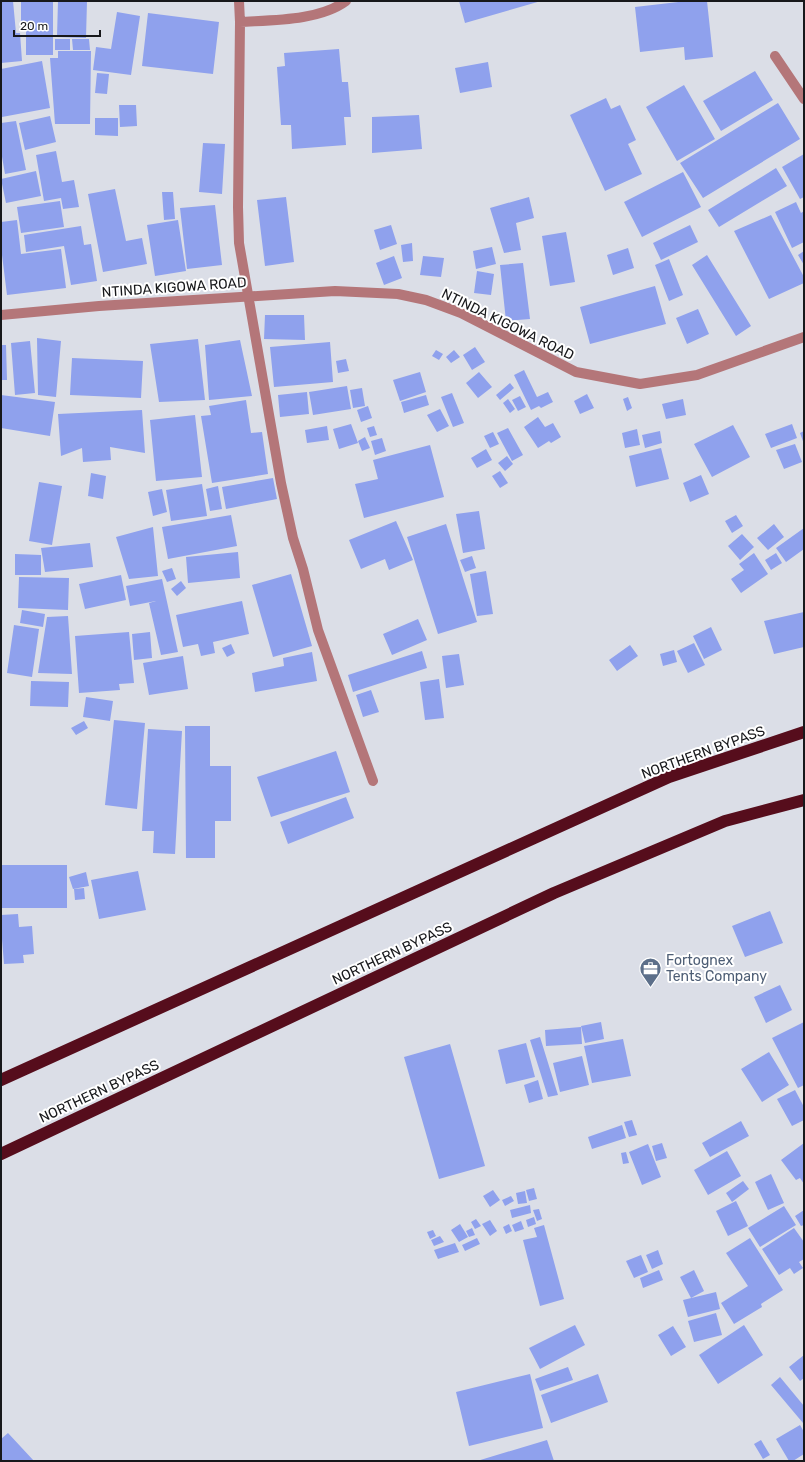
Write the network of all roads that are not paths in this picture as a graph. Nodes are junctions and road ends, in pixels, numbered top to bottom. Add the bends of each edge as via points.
1 (239, 1) edge
2 (346, 1) edge
3 (240, 22) junction
4 (775, 56) dead end
5 (804, 100) edge
6 (249, 296) junction
7 (1, 315) edge
8 (804, 337) edge
9 (804, 732) edge
10 (374, 781) dead end
11 (804, 800) edge
12 (1, 1080) edge
13 (1, 1154) edge

1 - 3 street
2 - 3 street via 339,6 296,18
3 - 6 street via 239,243
4 - 5 street
6 - 7 street, NTINDA KIGOWA ROAD
6 - 8 street, NTINDA KIGOWA ROAD via 335,290 398,294 426,300 461,314 576,372 640,384 697,375
6 - 10 street via 293,538 318,630
9 - 12 highway, NORTHERN BYPASS via 670,777
11 - 13 highway, NORTHERN BYPASS via 725,822 554,893

